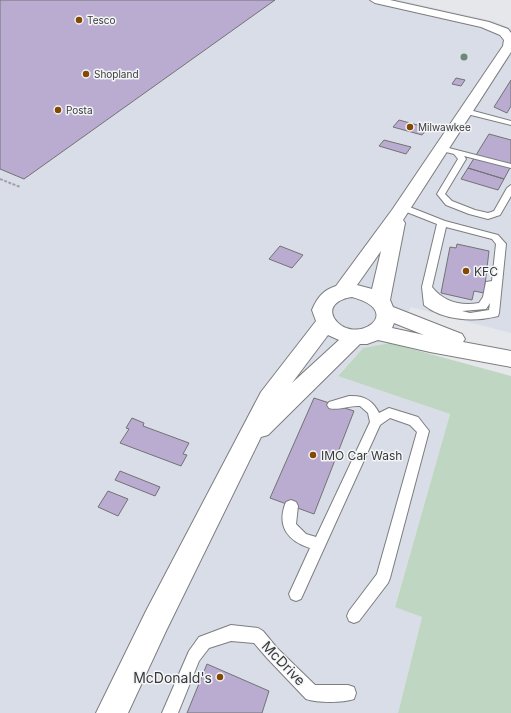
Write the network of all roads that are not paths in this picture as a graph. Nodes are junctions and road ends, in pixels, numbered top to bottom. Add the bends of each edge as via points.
1 (375, 0) edge
2 (510, 36) edge
3 (466, 111) junction
4 (511, 124) edge
5 (441, 148) junction
6 (456, 152) junction
7 (511, 166) edge
8 (511, 188) edge
9 (400, 211) junction
10 (442, 223) junction
11 (343, 291) junction
12 (384, 306) junction
13 (326, 323) junction
14 (377, 332) junction
15 (355, 337) junction
16 (511, 359) edge
17 (333, 405) dead end
18 (376, 422) junction
19 (247, 442) junction
20 (291, 506) dead end
21 (320, 545) junction
22 (296, 594) dead end
23 (354, 616) dead end
24 (348, 693) dead end
25 (112, 713) edge
26 (170, 713) edge

1 - 2 street via 485,24 498,28
2 - 3 street via 509,46
3 - 4 lane
3 - 5 street
5 - 6 lane
5 - 9 street
6 - 7 lane
6 - 8 lane via 462,159 441,194 449,202 488,216 497,213
9 - 10 lane
9 - 11 street
9 - 12 street via 384,276
10 - 10 lane via 427,287 443,304 468,309 482,306 488,298 495,237
11 - 12 street via 362,291 372,295
11 - 13 street via 334,294 324,304 322,310
12 - 14 street via 387,319
12 - 16 street via 457,340
13 - 15 street via 340,333
13 - 19 street via 269,398
14 - 15 street
14 - 16 street
15 - 19 street
17 - 18 lane via 349,400 362,402 372,409
18 - 21 lane
18 - 23 lane via 389,413 414,421 422,431 383,578
19 - 25 street via 162,607
20 - 21 lane via 289,526 302,539
21 - 22 lane
24 - 26 lane, McDrive via 312,693 272,654 258,636 231,633 204,642 194,656

